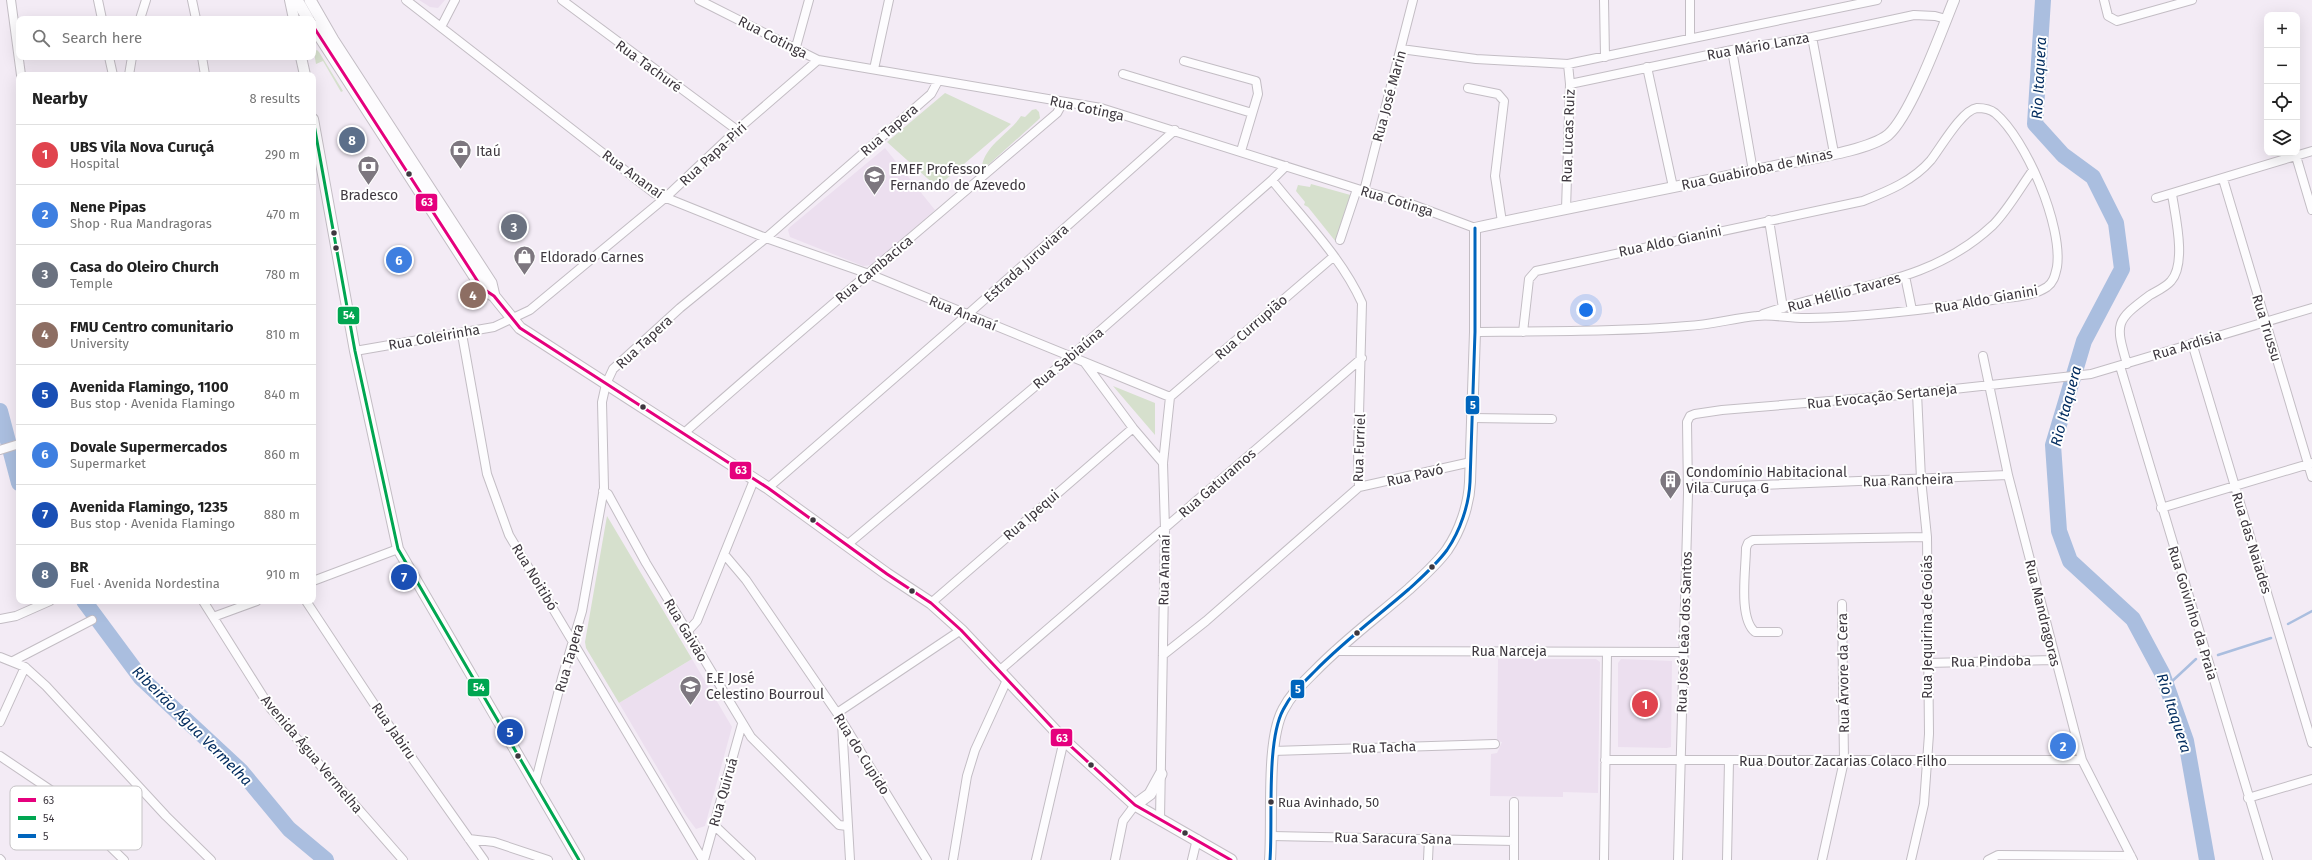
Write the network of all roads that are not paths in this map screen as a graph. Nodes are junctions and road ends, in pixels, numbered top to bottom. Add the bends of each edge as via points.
1 (11, 0) edge
2 (98, 0) edge
3 (146, 0) edge
4 (192, 0) edge
5 (290, 0) edge
6 (297, 0) edge
7 (310, 0) edge
8 (406, 0) edge
9 (455, 0) edge
10 (562, 0) edge
11 (699, 0) edge
12 (808, 0) edge
13 (889, 0) edge
14 (1412, 0) edge
15 (1604, 0) edge
16 (1690, 0) edge
17 (1877, 0) edge
18 (1954, 0) edge
19 (2104, 0) edge
20 (2192, 0) edge
21 (1857, 2) edge
22 (2174, 2) edge
23 (101, 16) edge
24 (141, 16) edge
25 (195, 16) edge
26 (293, 16) edge
27 (306, 16) edge
28 (313, 16) edge
29 (1946, 19) junction
30 (442, 27) junction
31 (316, 28) edge
32 (1812, 37) junction
33 (16, 38) edge
34 (1690, 38) junction
35 (796, 47) junction
36 (1401, 49) junction
37 (1732, 50) junction
38 (1605, 57) junction
39 (19, 60) edge
40 (110, 60) edge
41 (132, 60) edge
42 (202, 60) edge
43 (302, 60) edge
44 (818, 60) junction
45 (1184, 61) dead end
46 (1568, 64) junction
47 (1647, 67) junction
48 (874, 69) junction
49 (21, 72) edge
50 (112, 72) edge
51 (130, 72) edge
52 (204, 72) edge
53 (304, 72) edge
54 (1122, 74) dead end
55 (938, 81) junction
56 (1570, 84) junction
57 (1468, 88) dead end
58 (1063, 102) junction
59 (1252, 113) junction
60 (737, 130) junction
61 (1175, 130) junction
62 (316, 136) edge
63 (2312, 151) edge
64 (1241, 152) junction
65 (1834, 153) junction
66 (2300, 155) edge
67 (2296, 156) joint
68 (1286, 166) junction
69 (2033, 170) junction
70 (1753, 171) junction
71 (2223, 179) junction
72 (1272, 180) junction
73 (1673, 187) junction
74 (1360, 190) junction
75 (2172, 194) junction
76 (665, 198) junction
77 (2156, 198) dead end
78 (1566, 208) junction
79 (2312, 210) edge
80 (1769, 220) junction
81 (1502, 222) junction
82 (1475, 228) junction
83 (766, 238) junction
84 (1340, 240) dead end
85 (1333, 257) junction
86 (869, 274) junction
87 (1906, 276) junction
88 (1783, 308) junction
89 (2312, 308) edge
90 (1912, 310) junction
91 (967, 315) junction
92 (1759, 315) junction
93 (512, 319) junction
94 (2264, 322) junction
95 (1475, 332) junction
96 (1523, 332) junction
97 (462, 334) junction
98 (2192, 343) junction
99 (355, 350) junction
100 (1983, 356) dead end
101 (1070, 357) junction
102 (1362, 358) junction
103 (1085, 363) junction
104 (2123, 365) junction
105 (2061, 377) joint
106 (606, 384) junction
107 (1990, 384) junction
108 (1917, 393) junction
109 (1170, 397) junction
110 (1702, 413) joint
111 (1472, 418) junction
112 (1552, 419) dead end
113 (1133, 428) junction
114 (683, 434) junction
115 (16, 445) edge
116 (0, 450) edge
117 (1471, 462) junction
118 (1163, 463) junction
119 (2310, 464) edge
120 (2008, 475) junction
121 (2312, 477) edge
122 (754, 480) junction
123 (1921, 480) junction
124 (2234, 486) junction
125 (1359, 487) junction
126 (768, 488) junction
127 (1688, 488) junction
128 (604, 491) junction
129 (2161, 508) junction
130 (1165, 529) junction
131 (1927, 537) junction
132 (847, 545) junction
133 (398, 549) junction
134 (724, 554) junction
135 (316, 580) edge
136 (930, 602) junction
137 (43, 604) edge
138 (206, 604) edge
139 (249, 604) edge
140 (308, 604) edge
141 (1842, 604) dead end
142 (213, 617) junction
143 (0, 619) edge
144 (92, 620) dead end
145 (961, 630) junction
146 (687, 632) junction
147 (1778, 632) dead end
148 (573, 642) junction
149 (1335, 651) junction
150 (1607, 652) junction
151 (1684, 652) junction
152 (1163, 655) junction
153 (0, 658) edge
154 (2054, 660) junction
155 (13, 661) junction
156 (1927, 663) junction
157 (25, 667) junction
158 (999, 672) junction
159 (1008, 680) junction
160 (837, 713) junction
161 (0, 722) edge
162 (842, 722) junction
163 (742, 724) junction
164 (1064, 740) junction
165 (2312, 742) edge
166 (1495, 744) dead end
167 (1273, 750) junction
168 (0, 756) edge
169 (1605, 760) junction
170 (1680, 760) junction
171 (1844, 760) junction
172 (2082, 760) junction
173 (1729, 761) junction
174 (1928, 761) junction
175 (1161, 774) junction
176 (2312, 779) edge
177 (535, 784) junction
178 (46, 786) edge
179 (139, 786) edge
180 (142, 789) edge
181 (2248, 798) junction
182 (1514, 802) dead end
183 (1135, 805) junction
184 (1160, 819) junction
185 (714, 825) junction
186 (848, 826) junction
187 (1272, 836) junction
188 (1429, 838) junction
189 (469, 839) junction
190 (1197, 839) junction
191 (1514, 841) junction
192 (114, 850) edge
193 (2132, 858) edge
194 (124, 860) edge
195 (211, 860) edge
196 (403, 860) edge
197 (484, 860) edge
198 (548, 860) edge
199 (579, 860) edge
200 (703, 860) edge
201 (751, 860) edge
202 (850, 860) edge
203 (927, 860) edge
204 (953, 860) edge
205 (1036, 860) edge
206 (1114, 860) edge
207 (1192, 860) edge
208 (1231, 860) edge
209 (1270, 860) edge
210 (1428, 860) edge
211 (1514, 860) edge
212 (1604, 860) edge
213 (1678, 860) edge
214 (1727, 860) edge
215 (1822, 860) edge
216 (1911, 860) edge
217 (1988, 860) edge
218 (2268, 860) edge

1 - 33 street
2 - 23 street
3 - 24 street
4 - 25 street
5 - 26 street
6 - 27 main road
7 - 28 main road
8 - 30 street, Rua Ananaí
9 - 30 street
10 - 60 street, Rua Tachuré
11 - 35 street, Rua Cotinga
12 - 35 street
13 - 48 street
14 - 36 street, Rua José Marin
15 - 38 street
16 - 34 street
17 - 21 street, Rua Mário Lanza
18 - 29 street, Rua Guabiroba de Minas
19 - 22 street via 2110,19 2116,21
20 - 22 street
21 - 34 street, Rua Mário Lanza
29 - 32 street, Rua Mário Lanza via 1914,15
29 - 65 street, Rua Guabiroba de Minas via 1908,108 1898,125 1880,140
30 - 76 street, Rua Ananaí via 654,193
31 - 93 main road via 471,272 482,288 494,296
32 - 37 street, Rua Mário Lanza
32 - 65 street
34 - 38 street, Rua Mário Lanza
35 - 44 street, Rua Cotinga
36 - 46 street, Rua Mário Lanza via 1476,59
36 - 74 street, Rua José Marin
37 - 47 street, Rua Mário Lanza
37 - 70 street
38 - 46 street, Rua Mário Lanza
39 - 49 street
40 - 50 street
41 - 51 street
42 - 52 street
43 - 53 street
44 - 48 street, Rua Cotinga
44 - 60 street, Rua Papa-Piri
45 - 59 street via 1256,82 1258,94
46 - 56 street, Rua Lucas Ruiz
47 - 56 street, Rua Mário Lanza
47 - 73 street
48 - 55 street, Rua Cotinga
54 - 59 street
55 - 58 street, Rua Cotinga
55 - 83 street, Rua Tapera via 931,94
56 - 78 street, Rua Lucas Ruiz
57 - 81 street via 1498,94 1504,101 1495,176
58 - 61 street, Rua Cotinga via 1101,108
58 - 86 street, Rua Cambacica via 1057,113
59 - 64 street
60 - 76 street, Rua Papa-Piri
61 - 64 street, Rua Cotinga
61 - 91 street, Estrada Juruviara
62 - 99 street
63 - 66 street
64 - 68 street, Rua Cotinga
65 - 70 street, Rua Guabiroba de Minas
67 - 71 street
67 - 79 street
68 - 72 street, Rua Sabiaúna
68 - 74 street, Rua Cotinga
69 - 80 street, Rua Aldo Gianini via 2002,120 1993,111 1985,108 1974,109 1963,117 1929,162 1898,187 1863,201
69 - 87 street, Rua Héllio Tavares via 1988,229 1955,253
69 - 90 street, Rua Aldo Gianini via 2053,217 2057,239 2057,262 2051,284 2032,294
70 - 73 street, Rua Guabiroba de Minas
71 - 75 street
71 - 94 street, Rua Trussu
72 - 85 street, Rua Furriel
72 - 101 street, Rua Sabiaúna
73 - 78 street, Rua Guabiroba de Minas
74 - 82 street, Rua Cotinga via 1411,204
74 - 84 street, Rua José Marin
75 - 77 street
75 - 104 street, Rua Goivinho da Praia via 2178,235 2178,263 2171,282 2145,300 2120,323
76 - 83 street, Rua Ananaí
76 - 93 street, Rua Papa-Piri via 530,310
78 - 81 street, Rua Guabiroba de Minas
80 - 88 street
80 - 96 street, Rua Aldo Gianini via 1536,271 1529,280
81 - 82 street, Rua Guabiroba de Minas
82 - 95 street
83 - 86 street, Rua Ananaí
83 - 106 street, Rua Tapera via 680,308 613,369
85 - 102 street, Rua Furriel via 1362,303
85 - 109 street, Rua Currupião
86 - 91 street, Rua Ananaí
86 - 114 street, Rua Cambacica via 786,342
87 - 88 street, Rua Héllio Tavares via 1892,282
87 - 90 street
88 - 92 street, Rua Héllio Tavares
89 - 94 street, Rua Ardisia
90 - 92 street, Rua Aldo Gianini via 1808,319
91 - 101 street, Rua Ananaí
91 - 126 street, Estrada Juruviara
92 - 96 street, Rua Aldo Gianini via 1689,326
93 - 97 street, Rua Coleirinha via 494,327
93 - 106 main road via 520,328
94 - 98 street, Rua Ardisia
94 - 119 street, Rua Trussu
95 - 96 street, Rua Aldo Gianini
95 - 111 street
97 - 99 street, Rua Coleirinha
97 - 148 street, Rua Noitibó via 487,474 500,512 510,535
98 - 104 street, Rua Ardisia
98 - 124 street, Rua das Naiades
99 - 133 street
100 - 107 street, Rua Mandragoras
101 - 103 street, Rua Ananaí
101 - 132 street, Rua Sabiaúna
102 - 125 street, Rua Furriel
102 - 130 street, Rua Gaturamos
103 - 109 street, Rua Ananaí
103 - 113 street
104 - 105 street, Rua Ardisia via 2091,374
104 - 129 street, Rua Goivinho da Praia
105 - 107 street, Rua Evocação Sertaneja
106 - 114 main road
106 - 128 street, Rua Tapera via 602,402
107 - 108 street, Rua Evocação Sertaneja
107 - 120 street, Rua Mandragoras
108 - 110 street, Rua Evocação Sertaneja
108 - 123 street, Rua Jequirina de Goiás
109 - 118 street, Rua Ananaí
110 - 127 street, Rua José Leão dos Santos via 1690,416 1687,422
111 - 112 street
111 - 117 street
113 - 118 street
113 - 136 street, Rua Ipequi
114 - 122 main road
115 - 116 street
117 - 125 street, Rua Pavó
117 - 149 street via 1469,494 1464,514 1447,549 1408,589
118 - 130 street, Rua Ananaí
119 - 121 street, Rua Trussu
119 - 124 street
120 - 123 street, Rua Rancheira
120 - 154 street, Rua Mandragoras
122 - 126 main road
122 - 134 street
123 - 127 street, Rua Rancheira
123 - 131 street, Rua Jequirina de Goiás
124 - 129 street
124 - 165 street, Rua das Naiades
125 - 152 street, Rua Furriel via 1206,621
126 - 132 main road
127 - 151 street, Rua José Leão dos Santos
128 - 146 street, Rua Gaivão
128 - 148 street, Rua Tapera via 582,611
129 - 181 street, Rua Goivinho da Praia
130 - 152 street, Rua Ananaí
130 - 158 street, Rua Gaturamos
131 - 147 street via 1753,540 1748,543 1745,614 1750,628 1755,632
131 - 156 street, Rua Jequirina de Goiás
132 - 136 main road
133 - 135 street
133 - 177 street
134 - 146 street via 697,621
134 - 160 street, Rua do Cupido via 746,580
136 - 145 main road
137 - 143 street via 16,616
138 - 142 street, Avenida Água Vermelha
139 - 142 street
140 - 189 street, Rua Jabiru via 376,707
141 - 171 street, Rua Árvore da Cera
142 - 196 street, Avenida Água Vermelha via 272,708
144 - 155 street
145 - 158 main road
145 - 160 street
146 - 163 street, Rua Gaivão
148 - 177 street, Rua Tapera
148 - 200 street, Rua Noitibó
149 - 150 street, Rua Narceja
149 - 167 street via 1294,693 1283,709 1277,722
150 - 151 street, Rua Narceja
150 - 169 street
151 - 170 street, Rua José Leão dos Santos
152 - 175 street, Rua Ananaí
153 - 155 street
154 - 156 street, Rua Pindoba
154 - 172 street, Rua Mandragoras
155 - 157 street
156 - 174 street, Rua Jequirina de Goiás
157 - 161 street
157 - 179 street via 95,737
158 - 159 main road
159 - 164 main road
159 - 204 street via 975,750 967,776
160 - 162 street, Rua do Cupido
162 - 186 street
162 - 203 street, Rua do Cupido
163 - 185 street, Rua Quiruá
163 - 186 street, Rua Gaivão via 795,783 839,825
164 - 183 main road
164 - 205 street
166 - 167 street, Rua Tacha
167 - 187 street
168 - 178 street
169 - 170 street, Rua Doutor Zacarias Colaco Filho
169 - 212 street
170 - 173 street, Rua Doutor Zacarias Colaco Filho
170 - 213 street, Rua José Leão dos Santos
171 - 173 street, Rua Doutor Zacarias Colaco Filho
171 - 174 street, Rua Doutor Zacarias Colaco Filho
171 - 215 street, Rua Árvore da Cera
172 - 174 street, Rua Doutor Zacarias Colaco Filho
172 - 193 street, Rua Mandragoras
173 - 214 street
174 - 216 street, Rua Jequirina de Goiás via 1924,804
175 - 183 main road via 1150,794
175 - 184 street, Rua Ananaí
176 - 181 street
177 - 199 street
180 - 195 street
181 - 218 street, Rua Goivinho da Praia
182 - 191 street
183 - 184 main road
183 - 206 street via 1123,821
184 - 190 main road
185 - 200 street, Rua Quiruá
185 - 201 street
186 - 202 street
187 - 188 street, Rua Saracura Sana
187 - 209 street
188 - 191 street, Rua Saracura Sana
188 - 210 street
189 - 197 street, Rua Jabiru
189 - 198 street via 494,842
190 - 207 street
190 - 208 main road
191 - 211 street
192 - 194 street
193 - 217 street via 1998,855

